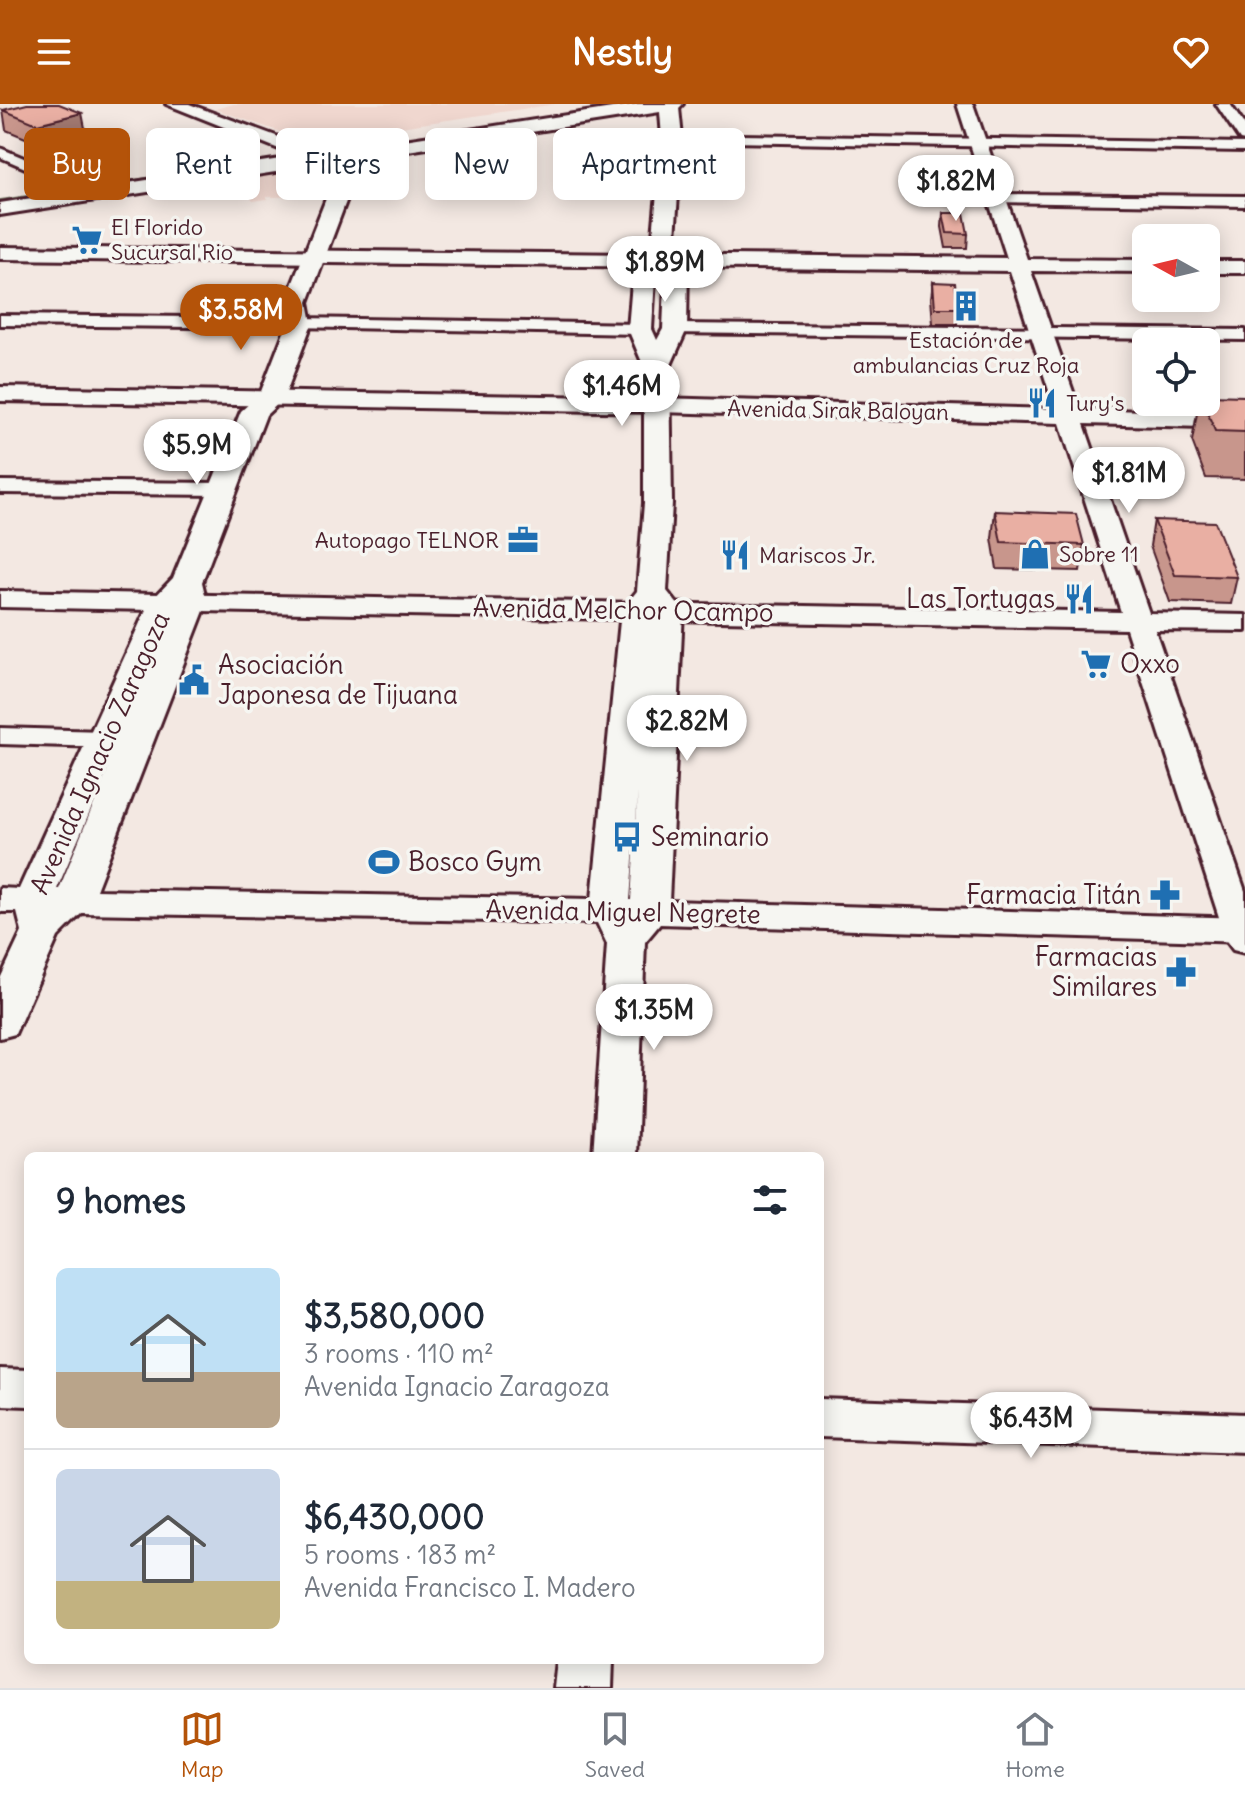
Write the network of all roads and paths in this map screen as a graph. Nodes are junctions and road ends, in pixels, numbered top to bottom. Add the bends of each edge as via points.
1 (204, 104) edge
2 (579, 104) edge
3 (671, 104) edge
4 (965, 104) edge
5 (1223, 104) edge
6 (180, 106) edge
7 (632, 108) edge
8 (672, 128) edge
9 (409, 135) edge
10 (1245, 137) edge
11 (745, 139) edge
12 (276, 142) edge
13 (978, 143) junction
14 (409, 145) edge
15 (1245, 147) edge
16 (0, 152) edge
17 (276, 155) edge
18 (24, 162) edge
19 (276, 166) edge
20 (130, 177) edge
21 (997, 199) junction
22 (28, 200) edge
23 (338, 200) edge
24 (667, 200) edge
25 (1245, 201) edge
26 (3, 208) edge
27 (664, 237) junction
28 (0, 253) edge
29 (313, 255) junction
30 (645, 259) junction
31 (677, 260) junction
32 (1019, 264) junction
33 (1132, 266) edge
34 (1220, 267) edge
35 (1245, 267) edge
36 (292, 316) junction
37 (0, 320) edge
38 (640, 329) junction
39 (675, 329) junction
40 (1042, 334) junction
41 (1245, 335) edge
42 (657, 367) junction
43 (0, 394) edge
44 (258, 402) junction
45 (659, 405) junction
46 (1069, 415) junction
47 (1245, 421) edge
48 (0, 487) edge
49 (224, 489) junction
50 (181, 596) junction
51 (0, 599) edge
52 (652, 605) junction
53 (1138, 621) junction
54 (1245, 623) edge
55 (0, 736) edge
56 (103, 739) junction
57 (73, 901) junction
58 (25, 911) edge
59 (629, 923) junction
60 (1244, 934) edge
61 (0, 1024) edge
62 (615, 1152) edge
63 (0, 1387) edge
64 (24, 1388) edge
65 (824, 1418) edge
66 (1245, 1433) edge
67 (585, 1664) edge
68 (583, 1688) edge

1 - 6 street
2 - 9 main road
3 - 7 main road
3 - 8 main road
4 - 13 street
5 - 10 street
6 - 12 street
7 - 14 main road
11 - 13 street
13 - 15 street
13 - 21 street
16 - 18 street
17 - 20 main road
19 - 26 main road
21 - 25 street
21 - 32 street
22 - 26 main road
23 - 29 main road, Avenida Ignacio Zaragoza
24 - 27 main road
27 - 30 main road
27 - 31 main road
28 - 29 street
29 - 30 street
29 - 36 main road, Avenida Ignacio Zaragoza
30 - 31 street
30 - 38 main road
31 - 32 street
31 - 39 main road
32 - 33 street
32 - 40 street
34 - 35 street
36 - 37 street
36 - 38 street
36 - 44 main road, Avenida Ignacio Zaragoza
38 - 42 main road
39 - 40 street
39 - 42 main road
40 - 41 street
40 - 46 street
42 - 45 main road
43 - 44 street, Avenida Sirak Baloyan
44 - 45 street, Avenida Sirak Baloyan
44 - 49 main road, Avenida Ignacio Zaragoza
45 - 46 street, Avenida Sirak Baloyan
45 - 52 main road
46 - 47 street, Avenida Sirak Baloyan
46 - 53 street
48 - 49 street
49 - 50 main road, Avenida Ignacio Zaragoza
50 - 51 street, Avenida Melchor Ocampo
50 - 52 street, Avenida Melchor Ocampo
50 - 56 main road, Avenida Ignacio Zaragoza
50 - 57 main road, Avenida Ignacio Zaragoza
52 - 53 street, Avenida Melchor Ocampo
52 - 59 main road
53 - 54 street, Avenida Melchor Ocampo
53 - 60 street
55 - 56 street
56 - 58 main road, Avenida Ignacio Zaragoza
57 - 58 main road, Avenida Ignacio Zaragoza
57 - 59 main road, Avenida Miguel Negrete
58 - 61 main road, Avenida Ignacio Zaragoza
59 - 60 main road, Avenida Miguel Negrete
59 - 62 main road
63 - 64 street
65 - 66 street
67 - 68 main road

